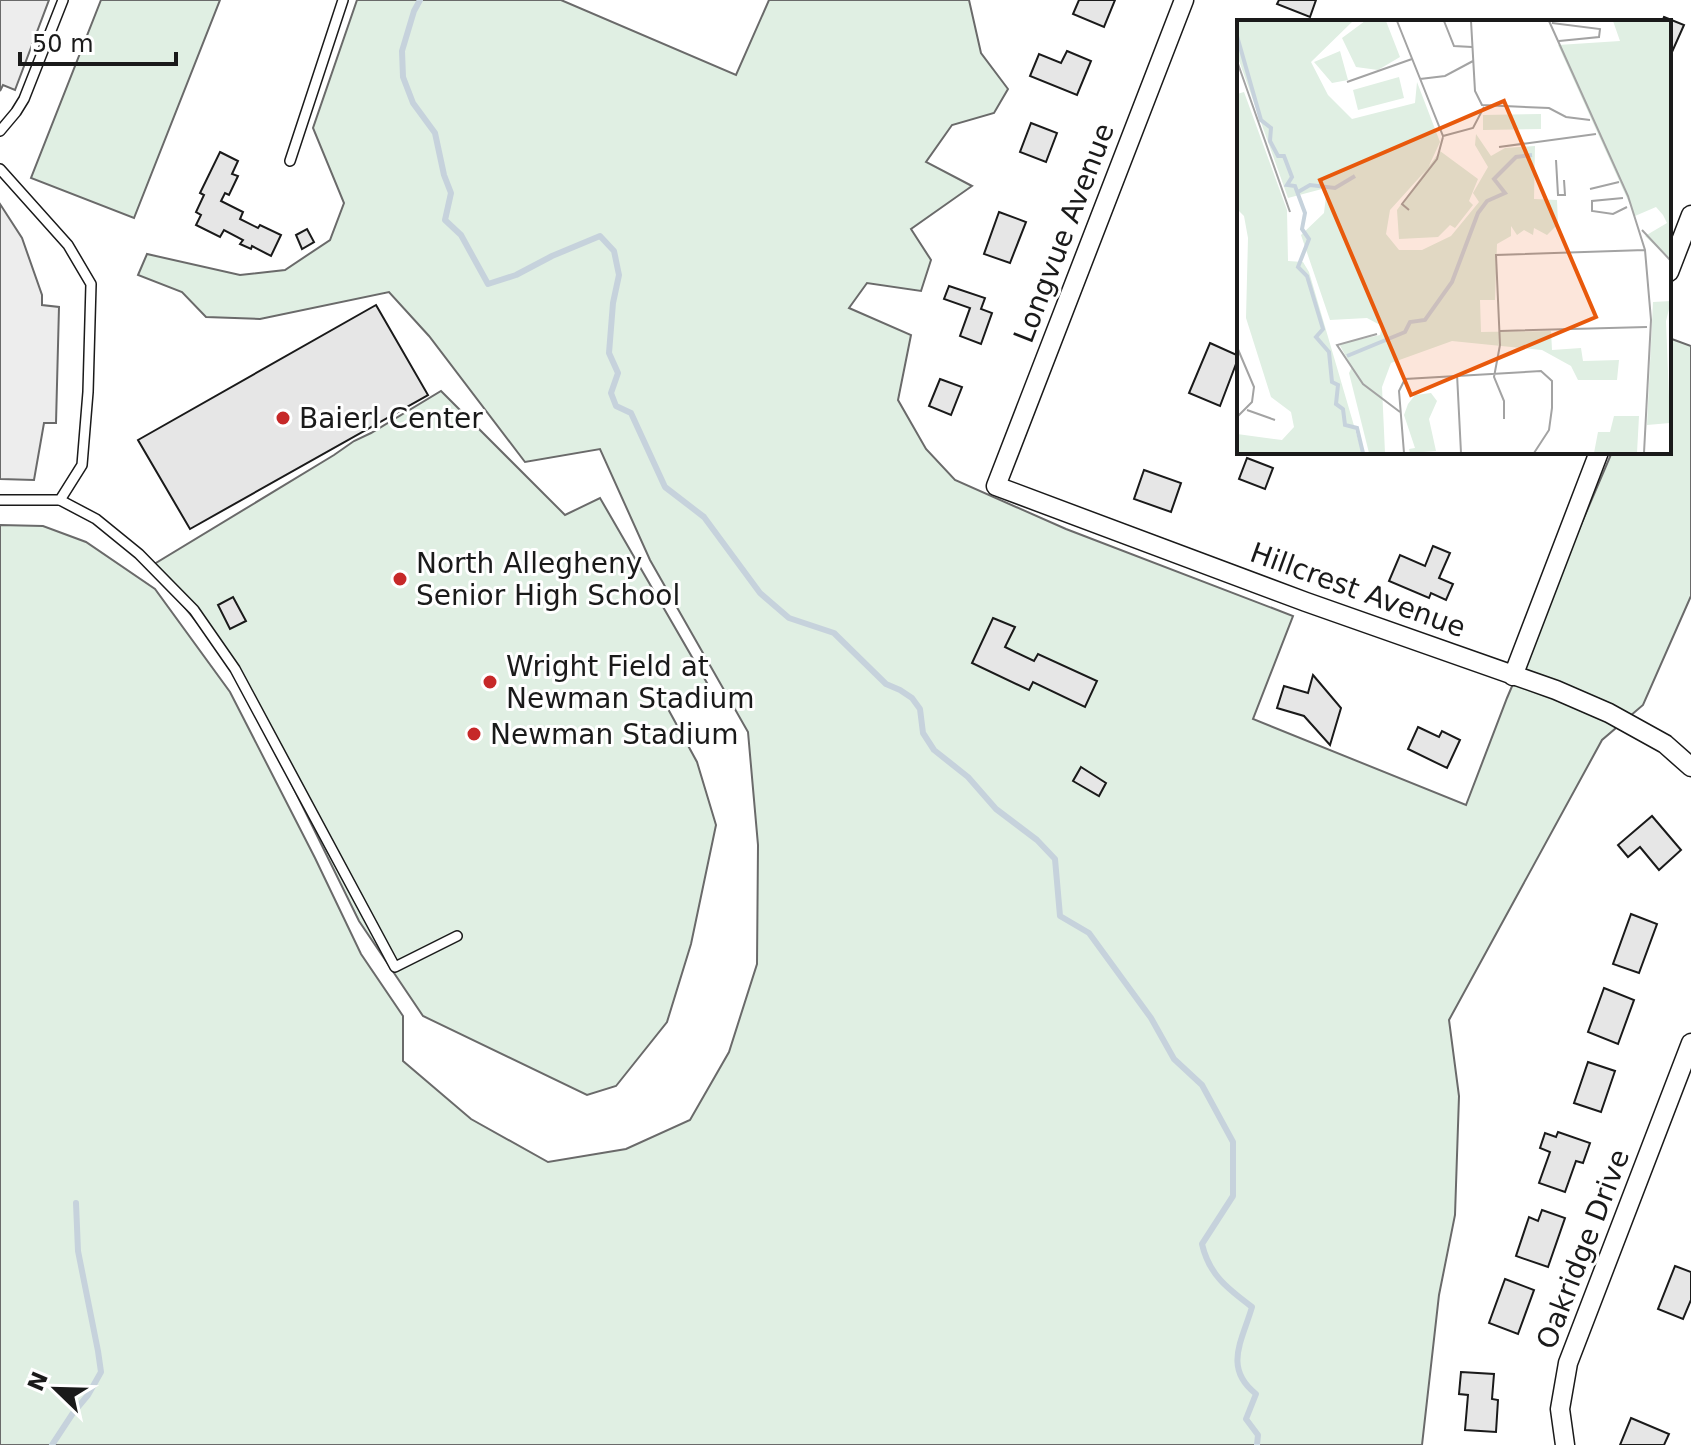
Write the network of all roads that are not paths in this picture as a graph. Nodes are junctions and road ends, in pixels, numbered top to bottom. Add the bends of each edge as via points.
1 (63, 0) edge
2 (343, 0) edge
3 (1184, 0) edge
4 (0, 131) edge
5 (290, 161) dead end
6 (0, 169) edge
7 (1691, 215) edge
8 (1671, 267) edge
9 (1598, 454) edge
10 (996, 486) joint
11 (0, 500) edge
12 (60, 500) junction
13 (1513, 676) junction
14 (1691, 767) edge
15 (457, 936) dead end
16 (1691, 1043) edge
17 (1684, 1080) edge
18 (1565, 1445) edge

1 - 4 lane via 24,99
2 - 5 lane
3 - 10 street, Longvue Avenue
6 - 12 lane via 68,245 91,284 82,465
7 - 8 street
9 - 13 street
10 - 13 street, Hillcrest Avenue
11 - 12 lane
12 - 15 lane via 96,519 139,554 194,610 235,669 395,967
13 - 14 street, Hillcrest Avenue via 1609,713 1665,744
16 - 17 street, Oakridge Drive
17 - 18 street, Oakridge Drive via 1568,1363 1560,1409

